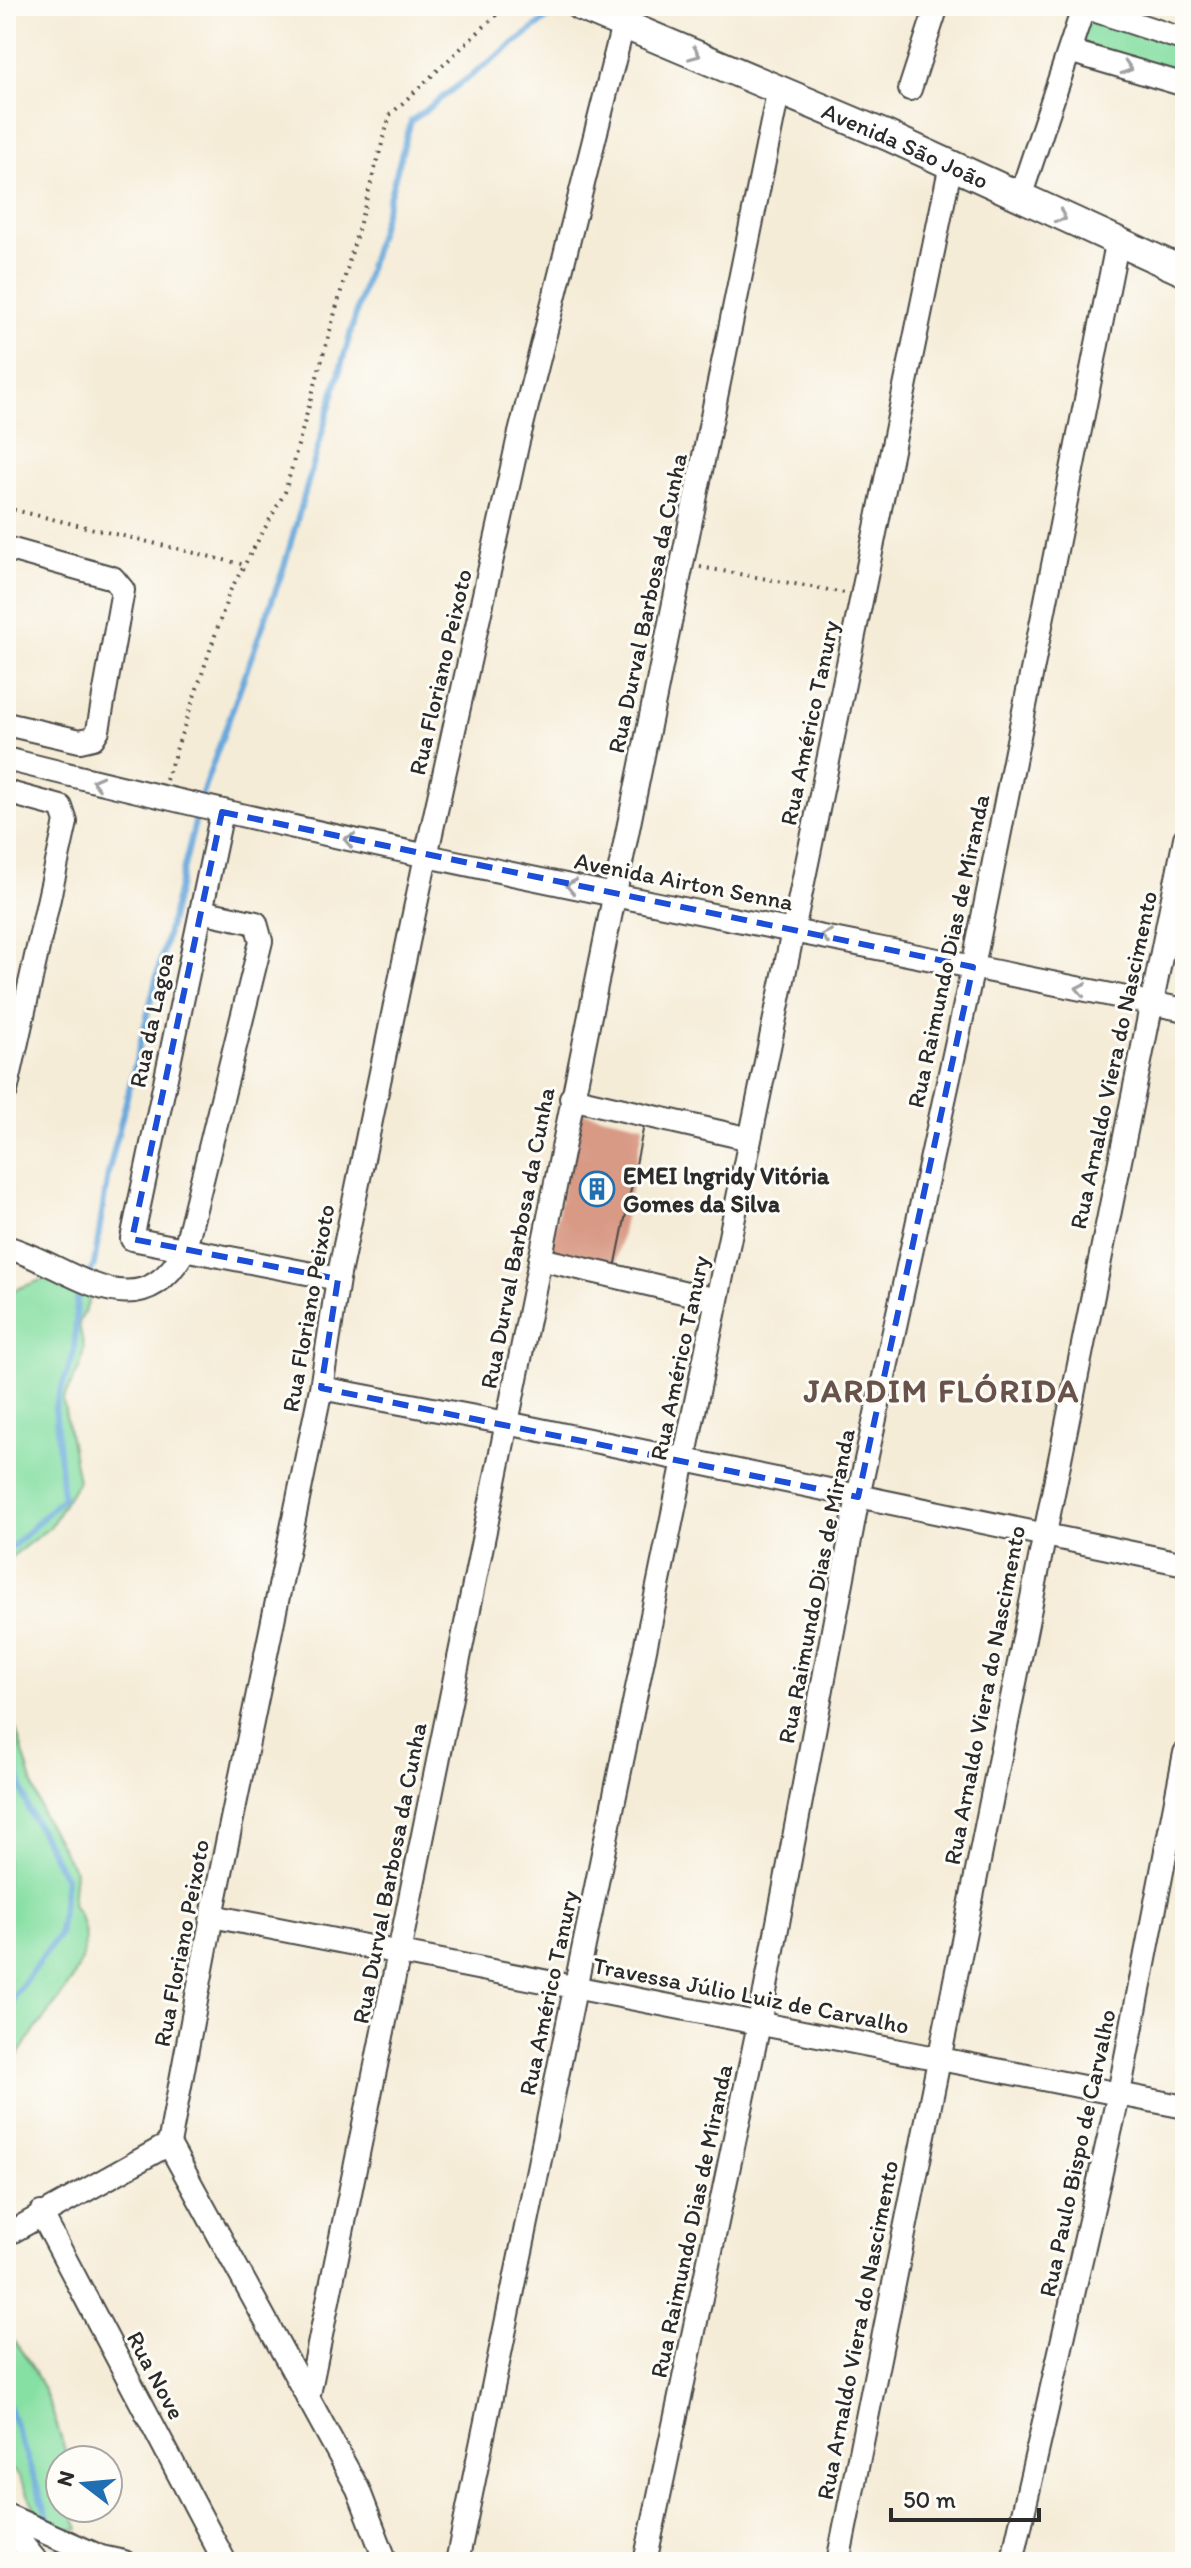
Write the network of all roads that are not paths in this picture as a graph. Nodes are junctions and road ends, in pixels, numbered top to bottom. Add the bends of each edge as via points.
1 (937, 6) edge
2 (1084, 6) edge
3 (602, 13) edge
4 (1185, 40) edge
5 (1069, 51) junction
6 (1185, 85) edge
7 (779, 88) junction
8 (910, 89) dead end
9 (951, 164) junction
10 (1020, 197) junction
11 (1117, 244) junction
12 (1185, 272) edge
13 (6, 548) edge
14 (6, 724) edge
15 (6, 759) edge
16 (6, 792) edge
17 (218, 811) junction
18 (1185, 838) edge
19 (426, 856) junction
20 (614, 895) junction
21 (201, 911) junction
22 (793, 929) junction
23 (973, 967) junction
24 (1151, 1003) junction
25 (1185, 1010) edge
26 (6, 1091) edge
27 (571, 1098) junction
28 (750, 1139) junction
29 (6, 1247) edge
30 (185, 1249) junction
31 (540, 1259) junction
32 (338, 1279) junction
33 (717, 1300) junction
34 (321, 1388) junction
35 (507, 1423) junction
36 (684, 1459) junction
37 (858, 1497) junction
38 (1042, 1533) junction
39 (1185, 1564) edge
40 (1185, 1753) edge
41 (212, 1916) junction
42 (399, 1952) junction
43 (576, 1986) junction
44 (759, 2024) junction
45 (938, 2058) junction
46 (1119, 2093) junction
47 (1185, 2107) edge
48 (169, 2144) junction
49 (41, 2213) junction
50 (6, 2235) edge
51 (308, 2399) junction
52 (6, 2515) edge
53 (6, 2524) edge
54 (92, 2559) edge
55 (37, 2562) edge
56 (124, 2562) edge
57 (225, 2562) edge
58 (386, 2562) edge
59 (457, 2562) edge
60 (645, 2562) edge
61 (838, 2562) edge
62 (1012, 2562) edge

1 - 8 street
2 - 4 street
2 - 5 street
3 -> 7 main road, Avenida São João
3 - 19 street, Rua Floriano Peixoto via 518,441
5 -> 6 street
5 - 10 street
7 - 9 main road, Avenida São João
7 - 20 street, Rua Durval Barbosa da Cunha
9 - 10 main road, Avenida São João
9 - 22 street, Rua Américo Tanury
10 -> 11 main road, Avenida São João
11 - 12 main road, Avenida São João
11 - 23 street, Rua Raimundo Dias de Miranda
13 - 14 street via 113,578 123,590 93,738 80,741
17 -> 15 street, Avenida Airton Senna
16 - 26 street via 61,807 66,813
19 -> 17 street, Avenida Airton Senna
17 - 21 street, Rua da Lagoa
18 - 24 street, Rua Arnaldo Viera do Nascimento
20 -> 19 street, Avenida Airton Senna
19 - 32 street, Rua Floriano Peixoto
20 - 22 street, Avenida Airton Senna
20 - 27 street, Rua Durval Barbosa da Cunha
21 - 30 street, Rua da Lagoa via 132,1239
21 - 30 street via 256,923 261,941
23 -> 22 street, Avenida Airton Senna
22 - 28 street, Rua Américo Tanury
24 -> 23 street, Avenida Airton Senna
23 - 37 street, Rua Raimundo Dias de Miranda
24 - 25 street, Avenida Airton Senna
24 - 38 street, Rua Arnaldo Viera do Nascimento
27 - 28 street
27 - 31 street, Rua Durval Barbosa da Cunha
28 - 33 street, Rua Américo Tanury
29 - 30 street via 106,1292 144,1288 173,1272
30 - 32 street
31 - 33 street
31 - 35 street, Rua Durval Barbosa da Cunha
32 - 34 street, Rua Floriano Peixoto
33 - 36 street, Rua Américo Tanury
34 - 35 street
34 - 41 street, Rua Floriano Peixoto
35 - 36 street
35 - 42 street, Rua Durval Barbosa da Cunha
36 - 37 street
36 - 43 street, Rua Américo Tanury
37 - 38 street
37 - 44 street, Rua Raimundo Dias de Miranda
38 - 39 street
38 - 45 street, Rua Arnaldo Viera do Nascimento
40 - 46 street, Rua Paulo Bispo de Carvalho
41 - 42 street, Travessa Júlio Luiz de Carvalho
41 - 48 street, Rua Floriano Peixoto
42 - 43 street, Travessa Júlio Luiz de Carvalho
42 - 51 street, Rua Durval Barbosa da Cunha
43 - 44 street, Travessa Júlio Luiz de Carvalho
43 - 59 street, Rua Américo Tanury
44 - 45 street, Travessa Júlio Luiz de Carvalho
44 - 60 street, Rua Raimundo Dias de Miranda
45 - 46 street, Travessa Júlio Luiz de Carvalho
45 - 61 street, Rua Arnaldo Viera do Nascimento
46 - 47 street, Travessa Júlio Luiz de Carvalho
46 - 62 street, Rua Paulo Bispo de Carvalho
48 - 49 street
48 - 51 street
49 - 50 street
49 - 57 street, Rua Nove
51 - 58 street via 358,2489
52 - 54 street
53 - 55 street
54 - 56 street

